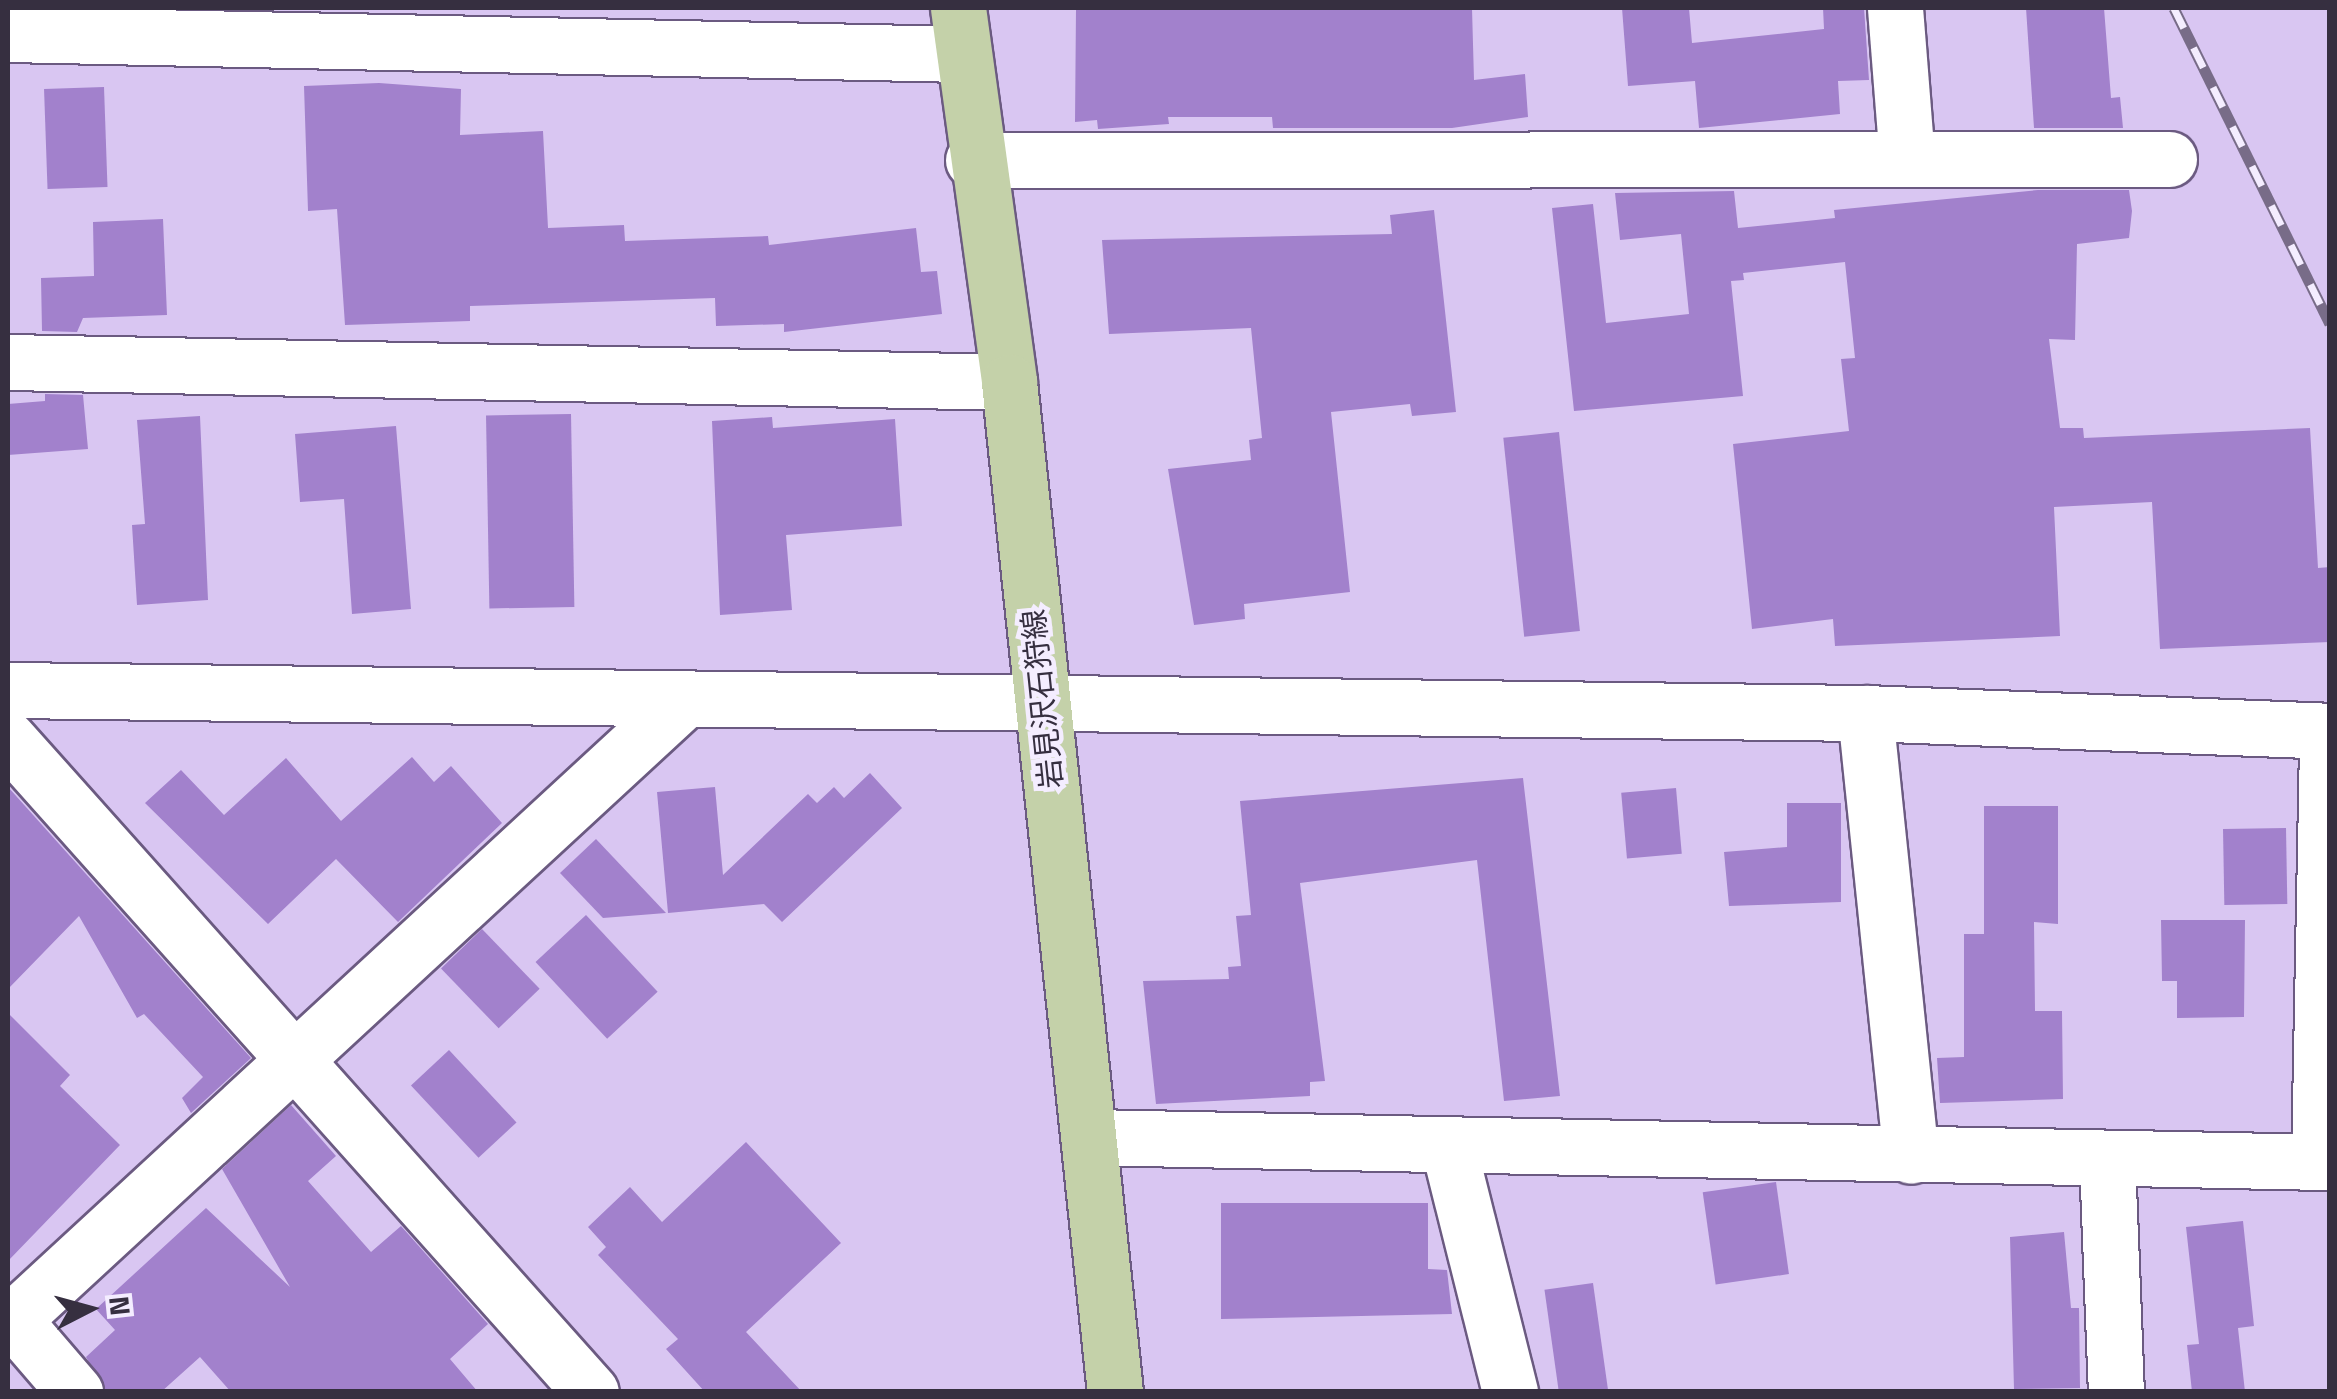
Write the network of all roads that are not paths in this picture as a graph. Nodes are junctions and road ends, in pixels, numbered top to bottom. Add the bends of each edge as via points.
1 (1896, 8) edge
2 (16, 25) edge
3 (961, 31) edge
4 (1907, 159) junction
5 (2169, 159) dead end
6 (974, 160) junction
7 (8, 362) edge
8 (1009, 382) junction
9 (8, 690) edge
10 (686, 698) junction
11 (1042, 702) junction
12 (1865, 713) junction
13 (2328, 731) edge
14 (8, 739) edge
15 (297, 1057) junction
16 (1090, 1137) junction
17 (1449, 1149) junction
18 (1911, 1156) junction
19 (2107, 1160) junction
20 (2324, 1162) edge
21 (9, 1319) edge
22 (76, 1392) edge
23 (591, 1392) edge
24 (1115, 1392) edge
25 (1510, 1392) edge
26 (2116, 1392) edge

1 - 4 street
2 - 3 street
3 - 6 main road, 岩見沢石狩線
4 - 5 street
4 - 6 street
6 - 8 main road, 岩見沢石狩線
7 - 8 street
8 - 11 main road, 岩見沢石狩線
9 - 10 street
10 - 11 street
10 - 15 street
11 - 12 street
11 - 16 main road, 岩見沢石狩線
12 - 13 street
12 - 18 street
13 - 20 street
14 - 15 street
15 - 21 street
15 - 23 street
16 - 17 street
16 - 24 main road, 岩見沢石狩線
17 - 18 street
17 - 25 street
18 - 19 street
19 - 20 street
19 - 26 street
21 - 22 street

